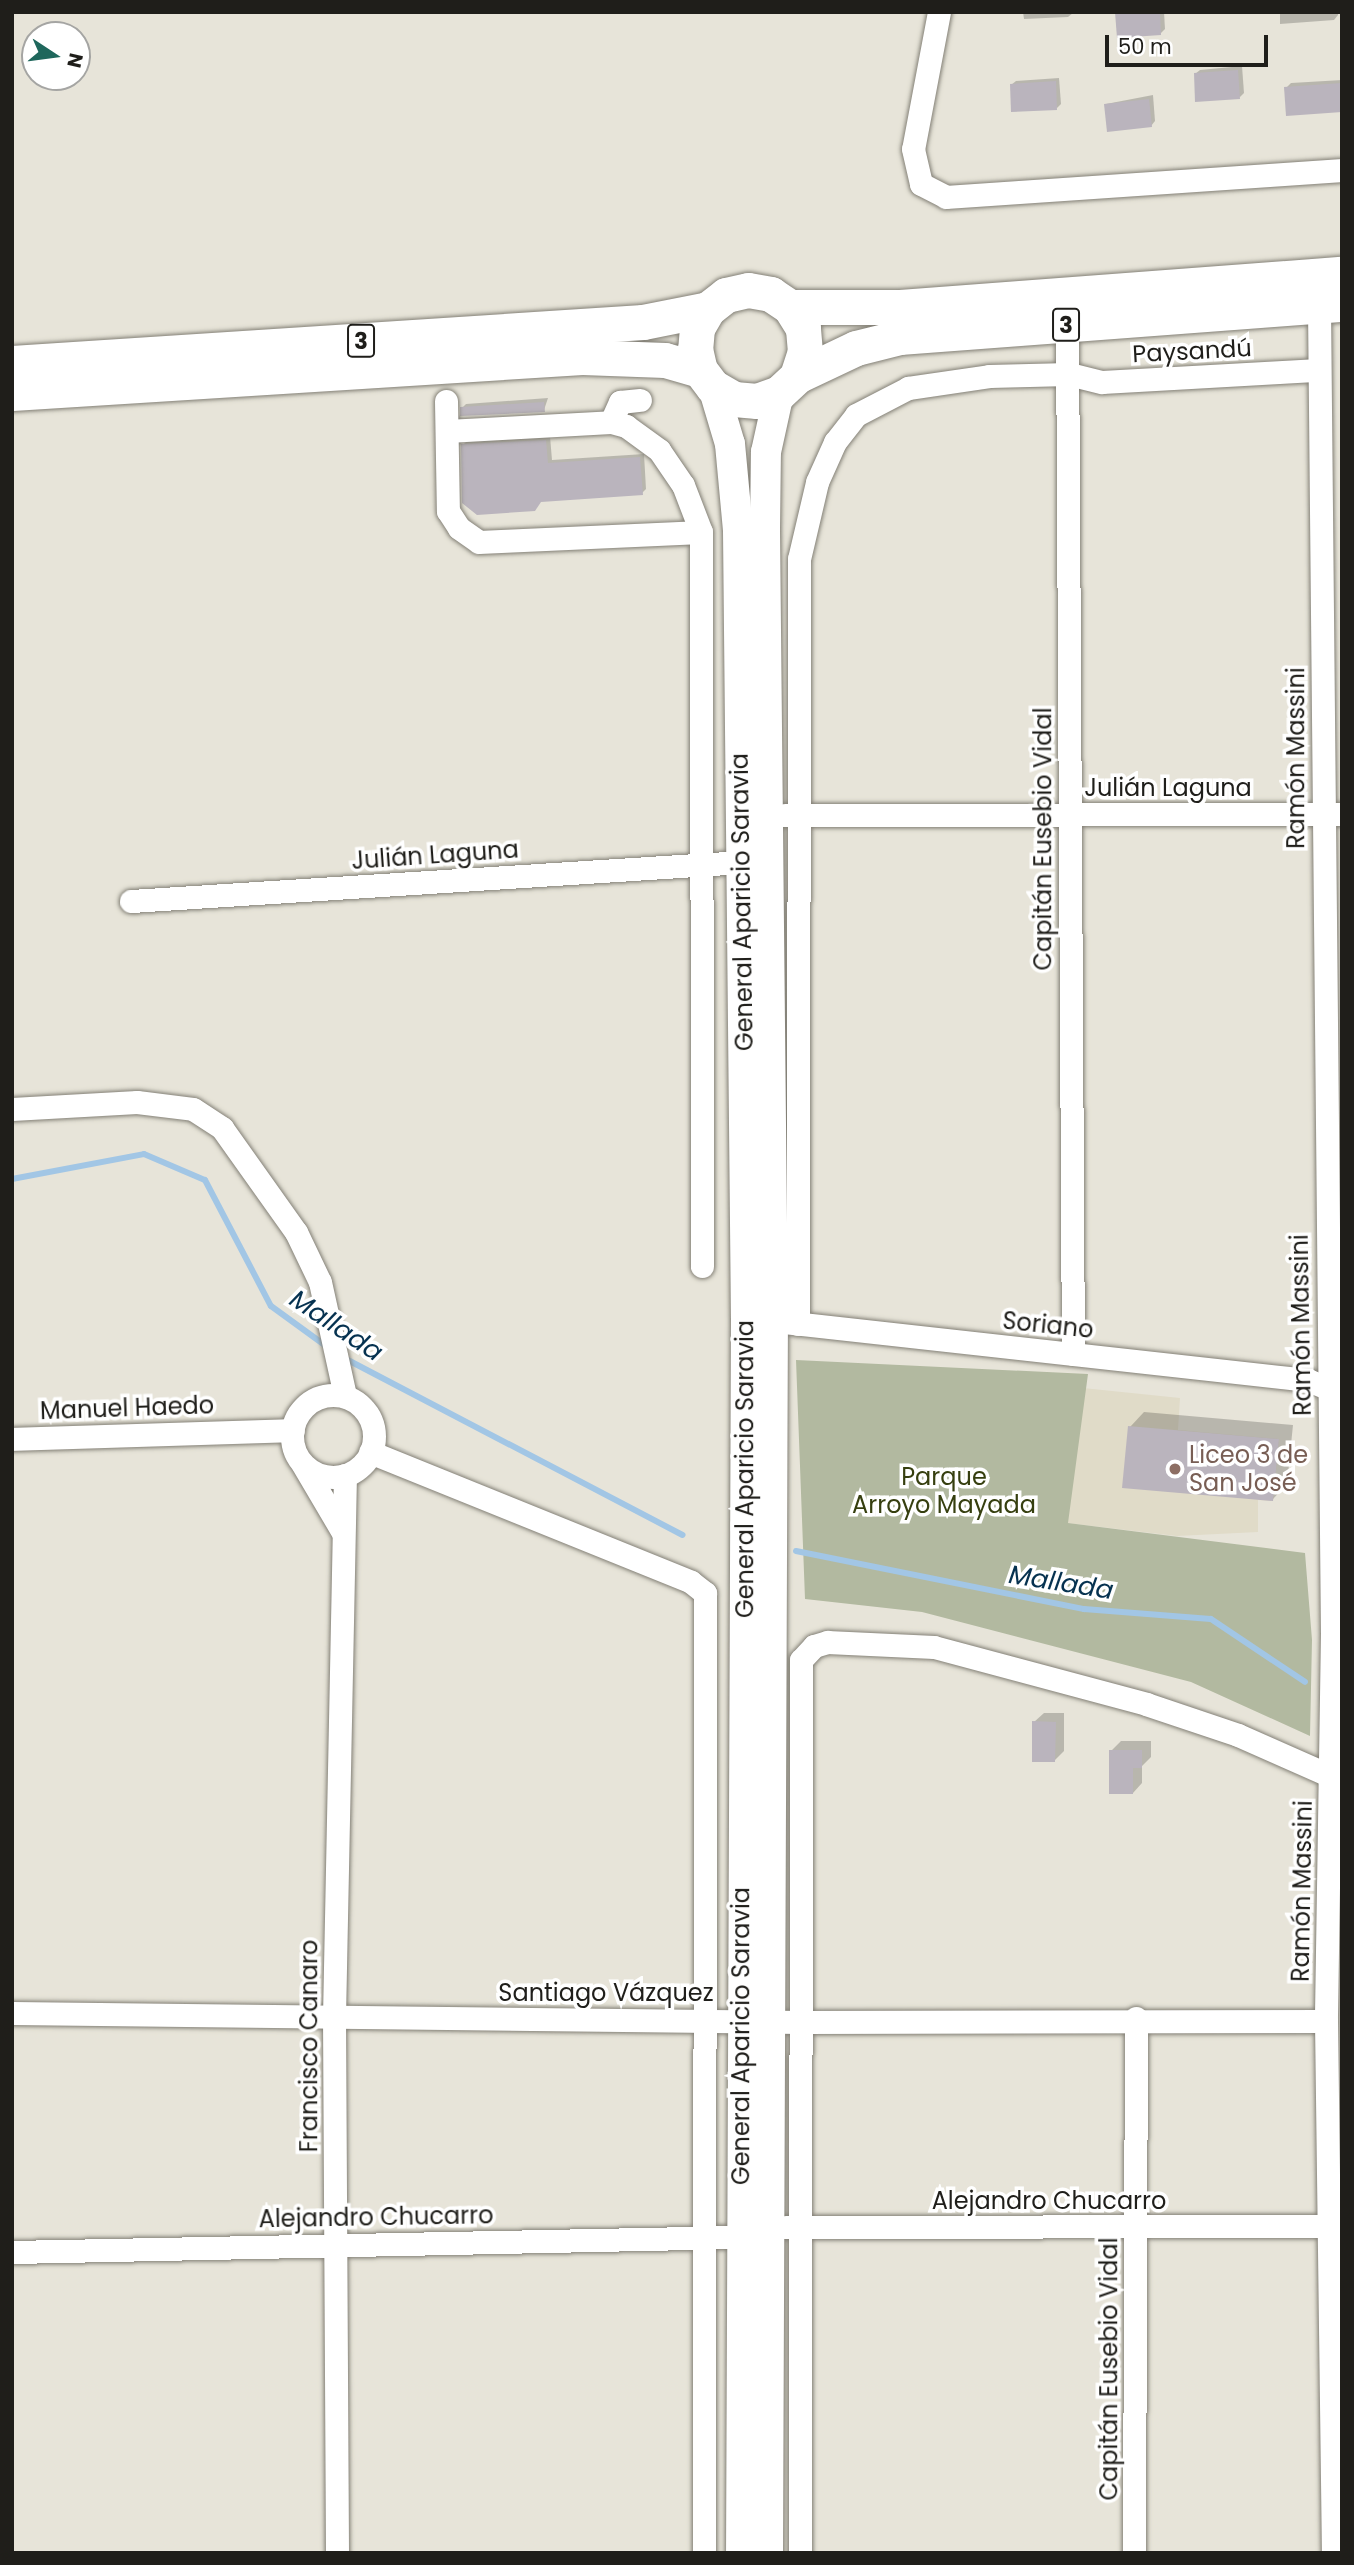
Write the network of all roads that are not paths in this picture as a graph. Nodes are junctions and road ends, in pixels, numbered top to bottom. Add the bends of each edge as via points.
1 (939, 12) edge
2 (1342, 170) edge
3 (1342, 274) edge
4 (1330, 305) edge
5 (790, 307) junction
6 (708, 309) junction
7 (1067, 325) junction
8 (12, 363) edge
9 (1319, 370) junction
10 (1069, 374) junction
11 (707, 379) junction
12 (788, 384) junction
13 (12, 393) edge
14 (640, 400) dead end
15 (446, 401) dead end
16 (611, 422) junction
17 (447, 430) junction
18 (701, 532) junction
19 (1331, 564) edge
20 (1068, 814) junction
21 (785, 815) junction
22 (1332, 815) edge
23 (742, 816) junction
24 (742, 862) junction
25 (703, 865) junction
26 (131, 901) dead end
27 (12, 1109) edge
28 (1334, 1163) edge
29 (702, 1266) dead end
30 (772, 1321) junction
31 (1073, 1354) junction
32 (336, 1389) junction
33 (1334, 1391) edge
34 (244, 1429) junction
35 (293, 1430) junction
36 (12, 1439) edge
37 (370, 1452) junction
38 (302, 1463) junction
39 (345, 1475) junction
40 (346, 1540) junction
41 (1331, 1776) junction
42 (1335, 1860) edge
43 (12, 2013) edge
44 (334, 2017) junction
45 (1136, 2018) junction
46 (704, 2020) junction
47 (755, 2021) junction
48 (1326, 2021) junction
49 (802, 2022) junction
50 (1329, 2226) junction
51 (770, 2227) junction
52 (801, 2227) junction
53 (1136, 2228) junction
54 (704, 2237) junction
55 (740, 2237) junction
56 (335, 2244) junction
57 (12, 2252) edge
58 (1336, 2345) edge
59 (337, 2553) edge
60 (704, 2553) edge
61 (741, 2553) edge
62 (768, 2553) edge
63 (800, 2553) edge
64 (1134, 2553) edge
65 (1333, 2553) edge

1 - 2 street via 913,149 921,184 946,197
3 - 5 highway, 3 via 900,307
4 - 7 highway, 3
4 - 9 street, Ramón Massini
5 - 6 highway, 3 via 771,294 748,290 726,295
5 - 12 highway via 803,328 805,352
6 - 8 highway, 3 via 643,322
6 - 11 highway via 697,328 695,349
7 - 10 street, Capitán Eusebio Vidal
7 - 12 highway, 3 via 900,337 856,348
9 - 10 street, Paysandú via 1102,382
9 - 19 street, Ramón Massini
10 - 20 street, Capitán Eusebio Vidal
10 - 21 street, General Aparicio Saravia via 989,376 908,388 856,415 835,442 817,482 799,559
11 - 12 highway, 3 via 734,399 757,401
11 - 13 highway, 3 via 665,359 582,357
11 - 23 main road, General Aparicio Saravia via 730,444 737,520
12 - 21 main road, General Aparicio Saravia via 766,452 765,529
14 - 16 street via 620,402
15 - 17 street
16 - 17 street
16 - 18 street via 626,426 659,450 682,485
17 - 18 street via 448,510 459,528 479,542
18 - 25 street, General Aparicio Saravia
19 - 22 street, Ramón Massini
20 - 21 street, Julián Laguna
20 - 22 street, Julián Laguna
20 - 31 street, Capitán Eusebio Vidal
21 - 23 street, Julián Laguna
21 - 30 main road, General Aparicio Saravia
22 - 28 street, Ramón Massini
23 - 24 main road, General Aparicio Saravia
24 - 25 street, Julián Laguna
24 - 30 main road, General Aparicio Saravia
25 - 26 street, Julián Laguna
25 - 29 street, General Aparicio Saravia
27 - 32 street via 137,1102 193,1109 222,1128 296,1232 320,1282
28 - 33 street, Ramón Massini
30 - 31 street, Soriano
30 - 47 main road, General Aparicio Saravia
31 - 33 street, Soriano via 1308,1380
32 - 35 street via 303,1409
32 - 37 street via 370,1418
33 - 41 street, Ramón Massini
34 - 35 street, Manuel Haedo
34 - 36 street, Manuel Haedo
34 - 38 street via 271,1439
35 - 38 street
37 - 39 street
37 - 46 street, General Aparicio Saravia via 691,1582 705,1593
38 - 39 street via 322,1475
38 - 40 street
39 - 40 street, Francisco Canaro
40 - 44 street, Francisco Canaro
41 - 42 street, Ramón Massini
41 - 49 street via 1238,1735 1146,1704 933,1647 827,1642 814,1646 801,1660
42 - 48 street, Ramón Massini
43 - 44 street, Santiago Vázquez
44 - 46 street, Santiago Vázquez
44 - 56 street, Francisco Canaro
45 - 48 street, Santiago Vázquez
45 - 49 street, Santiago Vázquez
45 - 53 street, Capitán Eusebio Vidal
46 - 47 street, Santiago Vázquez
46 - 54 street, General Aparicio Saravia
47 - 49 street, Santiago Vázquez
47 - 51 main road, General Aparicio Saravia
47 - 55 main road, General Aparicio Saravia
48 - 50 street, Ramón Massini
49 - 52 street
50 - 53 street, Alejandro Chucarro
50 - 58 street, Ramón Massini
51 - 52 street, Alejandro Chucarro
51 - 62 main road, General Aparicio Saravia
52 - 53 street, Alejandro Chucarro
52 - 63 street
53 - 64 street, Capitán Eusebio Vidal
54 - 55 street, Alejandro Chucarro
54 - 56 street, Alejandro Chucarro
54 - 60 street, General Aparicio Saravia
55 - 61 main road, General Aparicio Saravia
56 - 57 street, Alejandro Chucarro
56 - 59 street, Francisco Canaro
58 - 65 street, Ramón Massini

